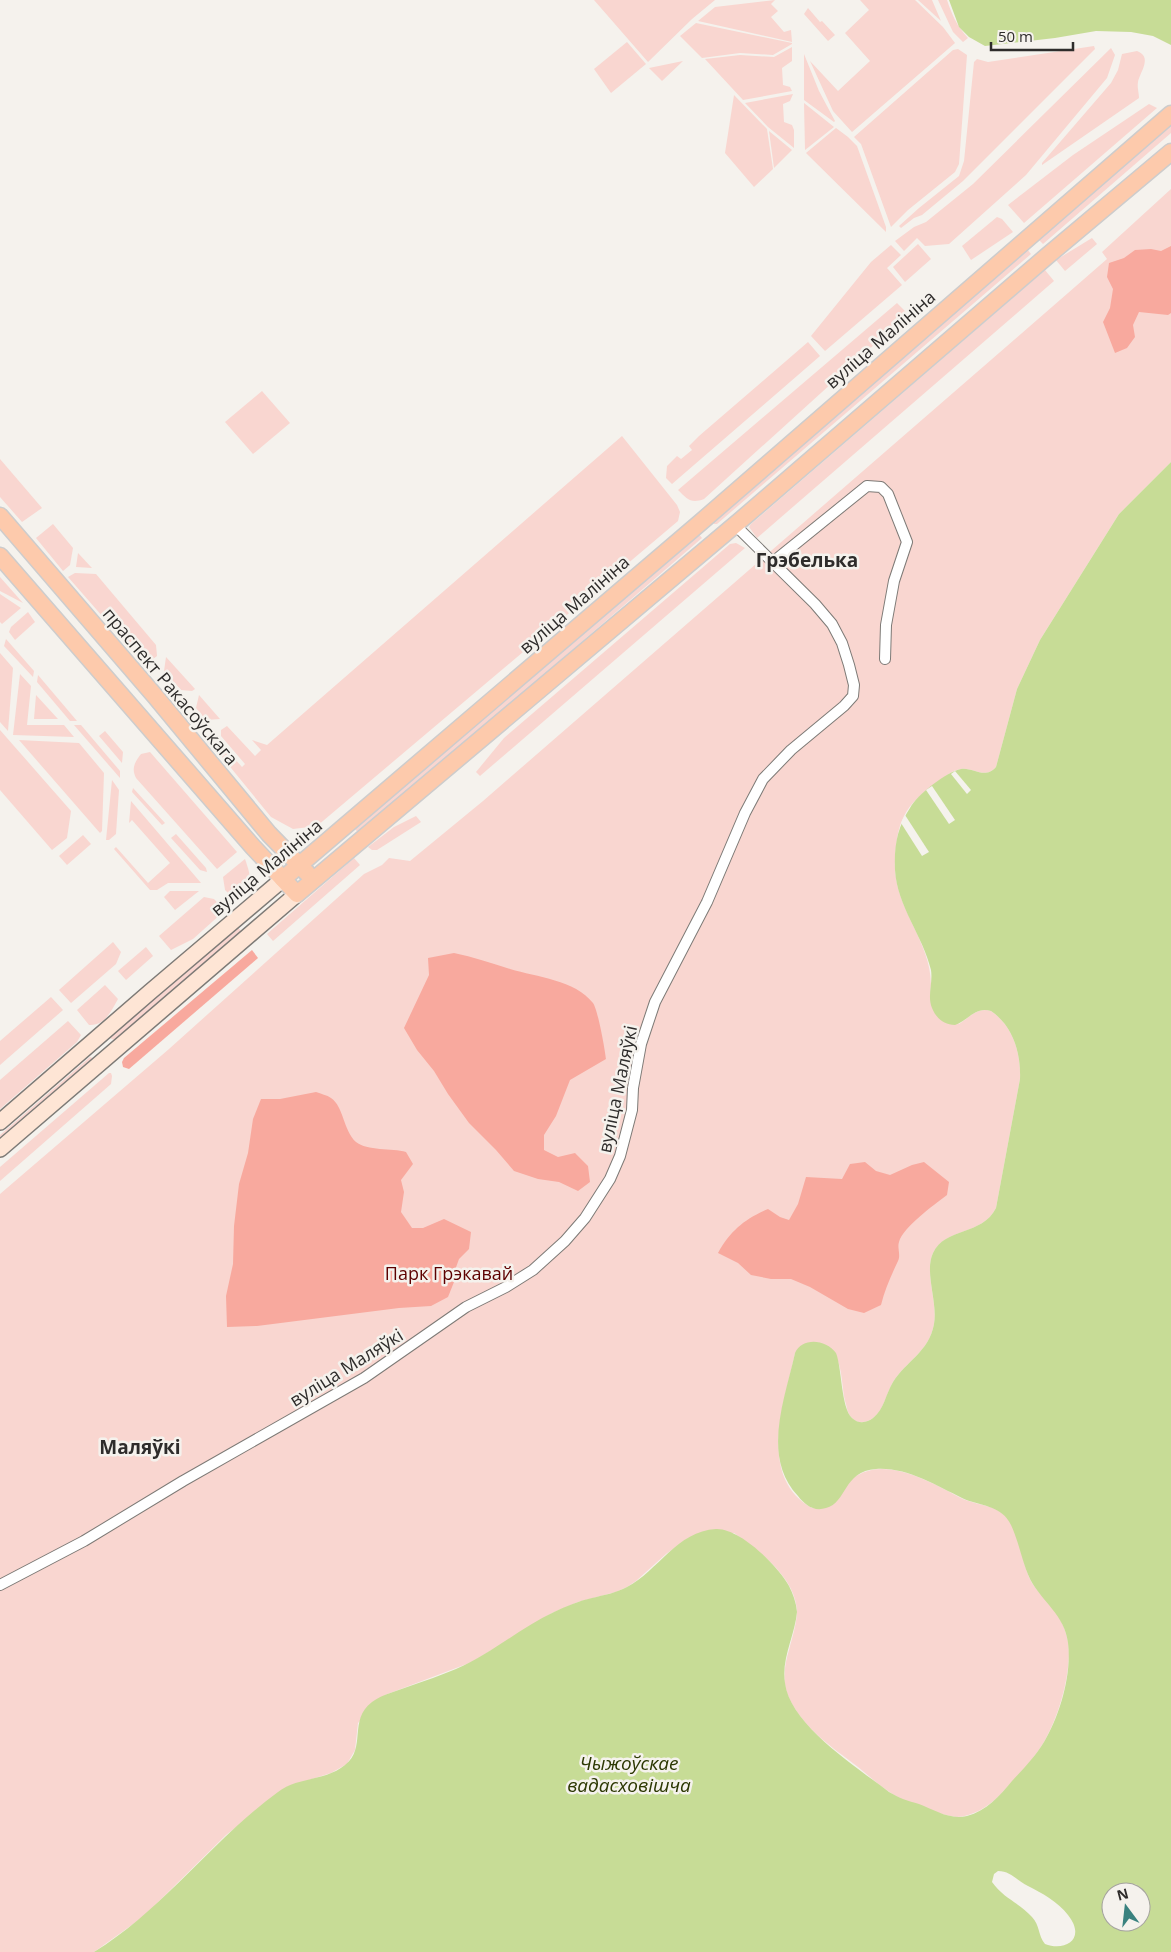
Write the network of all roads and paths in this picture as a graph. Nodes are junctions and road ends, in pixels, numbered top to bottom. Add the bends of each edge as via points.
1 (1171, 114) edge
2 (1171, 152) edge
3 (0, 516) edge
4 (701, 522) junction
5 (735, 525) junction
6 (717, 540) junction
7 (0, 556) edge
8 (773, 562) junction
9 (885, 659) dead end
10 (300, 866) junction
11 (283, 879) junction
12 (313, 880) junction
13 (297, 894) junction
14 (0, 1122) edge
15 (0, 1149) edge
16 (0, 1585) edge

1 - 4 main road, вуліца Малініна
2 - 5 main road
3 - 10 main road, праспект Ракасоўскага via 156,696 269,834
4 - 6 main road
4 - 10 main road, вуліца Малініна
5 - 6 main road
5 - 8 street, вуліца Маляўкі
6 - 12 main road
7 - 11 main road
8 - 9 street via 867,486 882,487 888,494 907,542 889,607
8 - 16 street, вуліца Маляўкі via 832,624 849,665 853,696 763,779 744,813 707,902 655,1002 641,1044 632,1110 620,1156 610,1179 585,1218 533,1270 466,1307 364,1378 84,1541
10 - 11 main road, вуліца Малініна
10 - 12 main road, праспект Ракасоўскага
11 - 13 main road
11 - 14 main road, вуліца Малініна
12 - 13 main road
13 - 15 main road

